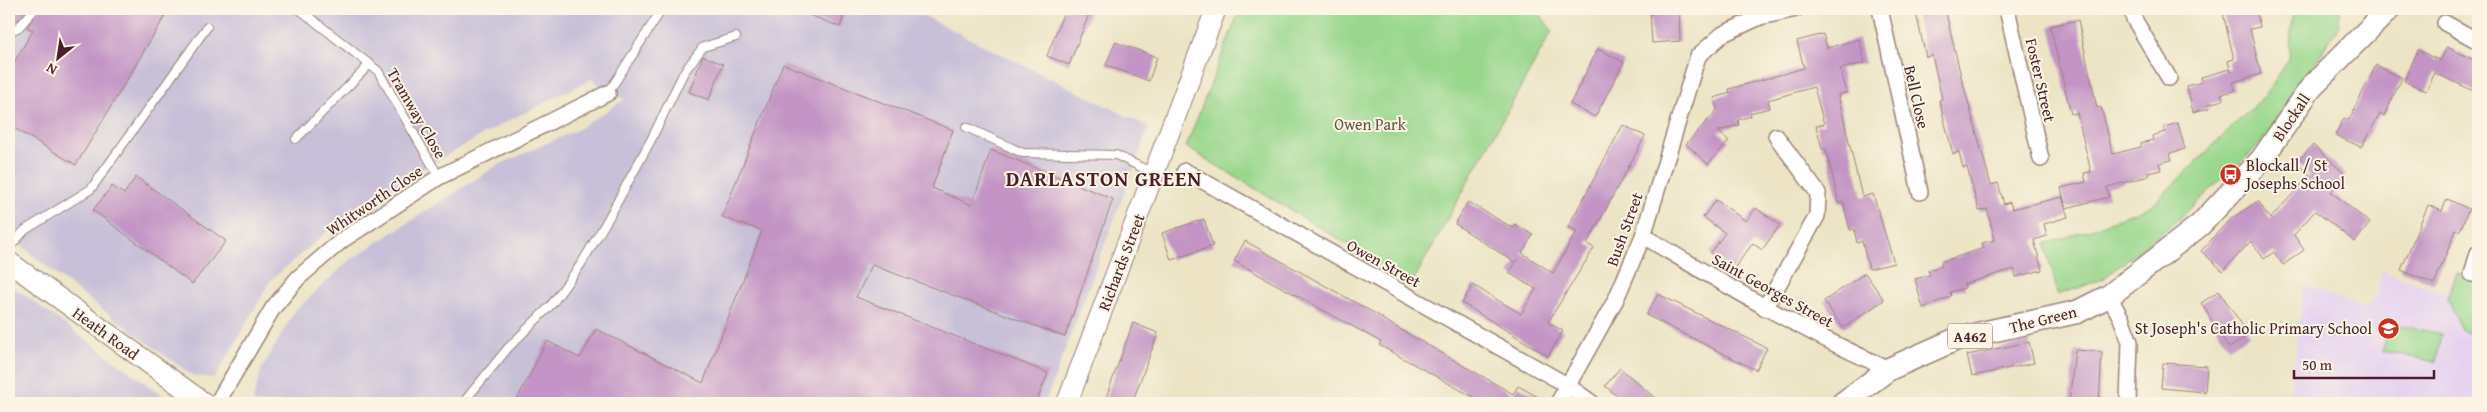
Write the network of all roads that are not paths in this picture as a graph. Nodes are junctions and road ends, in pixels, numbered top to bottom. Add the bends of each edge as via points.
1 (35, 9) edge
2 (299, 9) edge
3 (662, 9) edge
4 (1216, 9) edge
5 (1796, 9) edge
6 (1880, 9) edge
7 (2006, 9) edge
8 (2132, 9) edge
9 (2381, 11) edge
10 (2445, 23) dead end
11 (207, 26) dead end
12 (9, 31) edge
13 (736, 37) dead end
14 (2478, 41) edge
15 (370, 64) junction
16 (2169, 78) dead end
17 (608, 93) joint
18 (966, 127) dead end
19 (1776, 136) dead end
20 (296, 139) dead end
21 (2041, 159) dead end
22 (1185, 171) dead end
23 (1155, 174) junction
24 (438, 177) junction
25 (1920, 192) dead end
26 (1642, 236) junction
27 (9, 248) edge
28 (2478, 253) edge
29 (9, 262) edge
30 (2472, 274) dead end
31 (2109, 296) junction
32 (1765, 308) junction
33 (1889, 369) junction
34 (1567, 385) junction
35 (204, 403) edge
36 (217, 403) edge
37 (463, 403) edge
38 (1067, 403) edge
39 (1558, 403) edge
40 (1592, 403) edge
41 (1842, 403) edge
42 (2128, 403) edge

1 - 12 lane via 18,28
2 - 15 lane, Tramway Close
3 - 17 lane
4 - 23 street, Richards Street
5 - 26 street, Bush Street via 1760,17 1724,34 1698,56
6 - 25 street, Bell Close
7 - 21 street, Foster Street
8 - 16 street via 2134,19
9 - 31 main road, Blockall / A462 via 2312,86 2262,159 2200,224
10 - 14 street
11 - 27 lane via 91,189 25,230
13 - 37 lane via 703,47 684,72 651,140 581,264 552,304 508,348
15 - 20 lane
15 - 24 lane, Tramway Close via 378,71
17 - 24 street, Whitworth Close
18 - 23 lane via 1023,152 1116,155
19 - 32 street via 1818,192 1817,216
22 - 34 street, Owen Street
23 - 38 street, Richards Street
24 - 36 street, Whitworth Close via 341,241 298,278 273,308
26 - 32 street, Saint Georges Street
26 - 34 street, Bush Street via 1616,299
28 - 30 street
29 - 35 street, Heath Road
31 - 33 main road, The Green / A462 via 2077,312 1959,338
31 - 42 street via 2122,318 2130,342
32 - 33 street, Saint Georges Street via 1846,351
33 - 41 main road, The Green / A462
34 - 39 street, Bush Street
34 - 40 street, Owen Street

